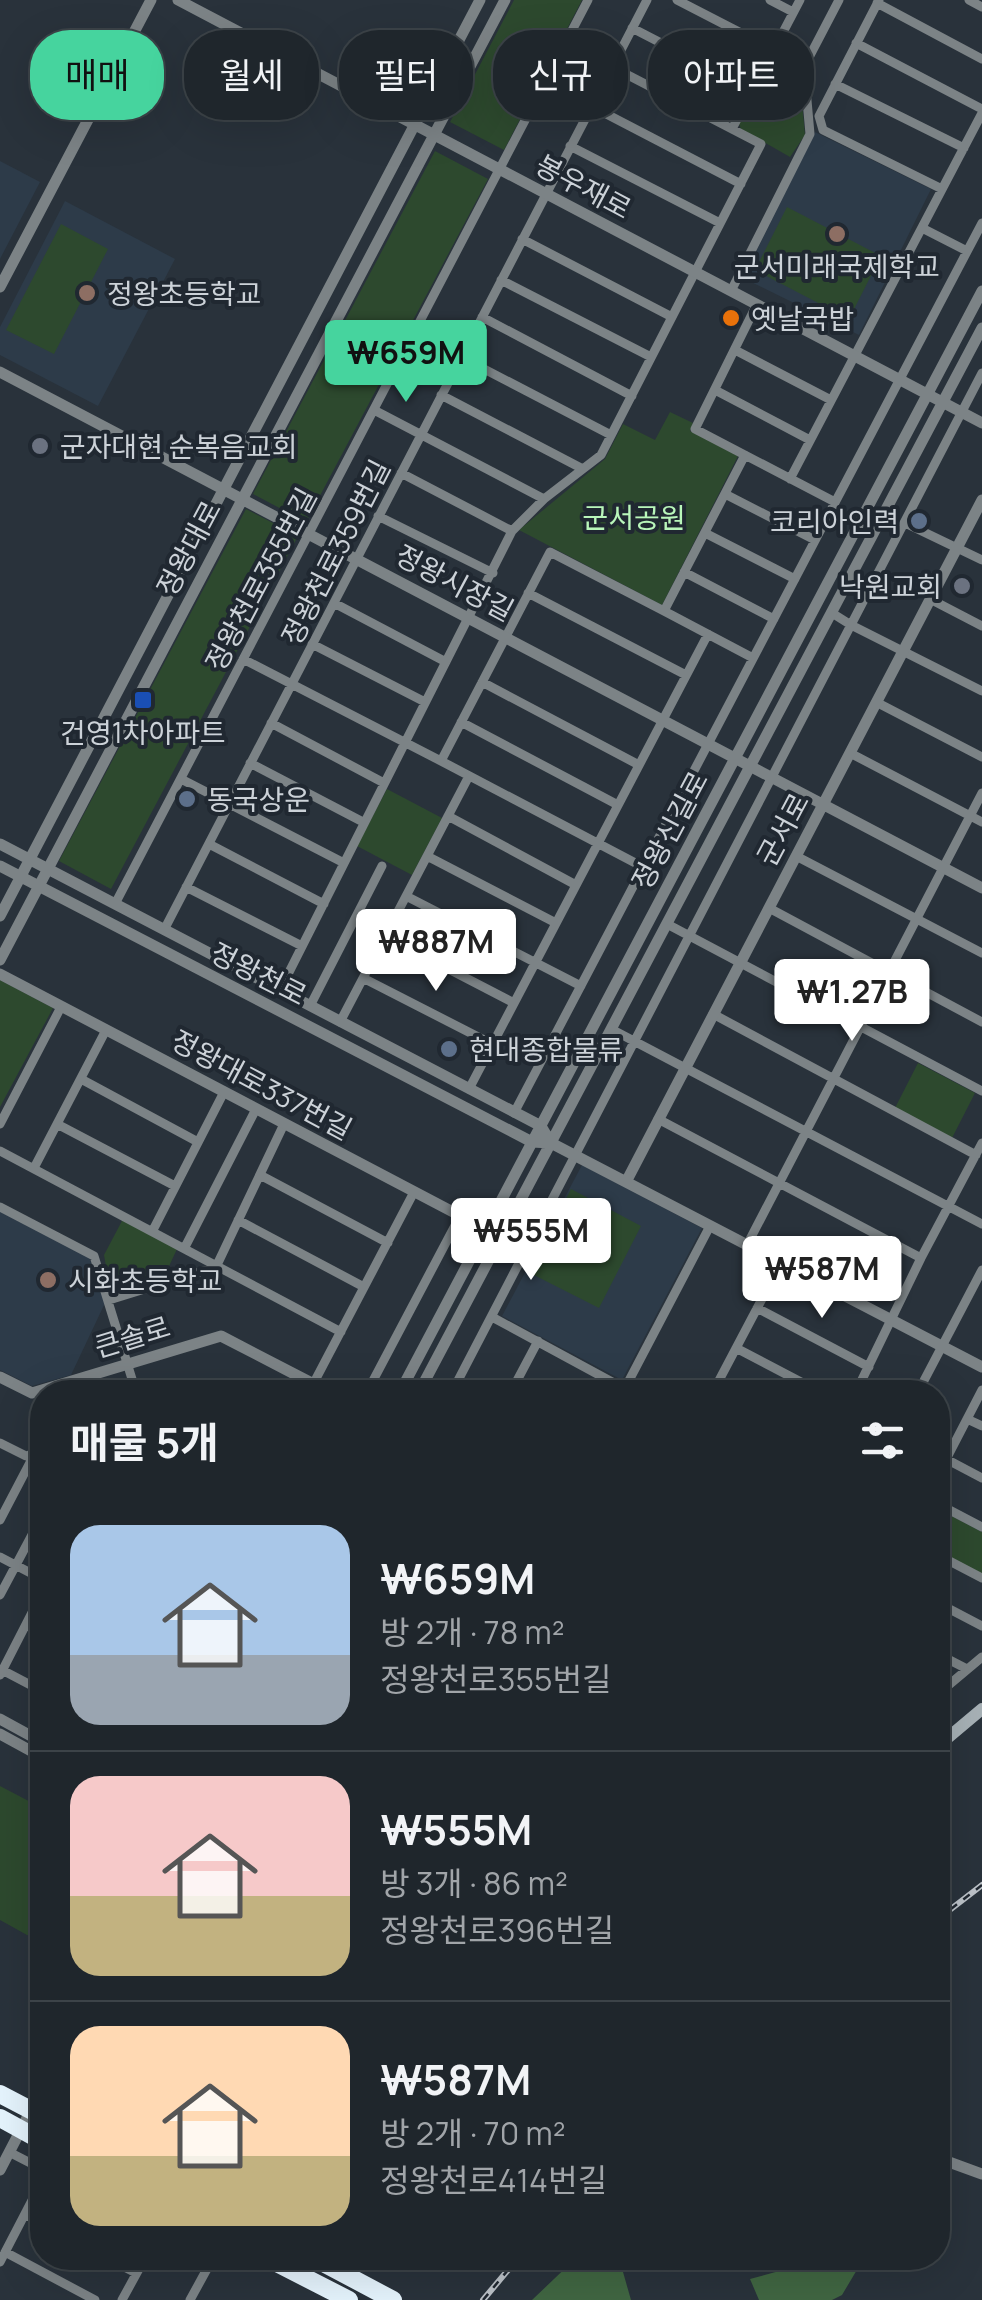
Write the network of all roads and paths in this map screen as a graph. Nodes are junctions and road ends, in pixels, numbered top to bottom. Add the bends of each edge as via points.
1 (151, 0) edge
2 (178, 0) edge
3 (480, 0) edge
4 (505, 0) edge
5 (588, 0) edge
6 (647, 0) edge
7 (676, 0) edge
8 (770, 0) edge
9 (800, 0) edge
10 (839, 0) edge
11 (968, 0) edge
12 (878, 2) edge
13 (982, 7) edge
14 (793, 12) junction
15 (632, 28) junction
16 (572, 30) edge
17 (735, 30) edge
18 (784, 30) edge
19 (628, 36) edge
20 (648, 36) edge
21 (856, 43) junction
22 (982, 59) edge
23 (628, 75) edge
24 (836, 84) junction
25 (982, 111) edge
26 (525, 120) edge
27 (584, 120) edge
28 (619, 120) edge
29 (737, 120) edge
30 (415, 125) junction
31 (732, 129) junction
32 (434, 135) junction
33 (570, 146) junction
34 (964, 148) junction
35 (500, 169) junction
36 (740, 184) junction
37 (942, 189) junction
38 (546, 194) junction
39 (720, 223) junction
40 (982, 223) edge
41 (922, 228) junction
42 (522, 239) junction
43 (967, 252) junction
44 (695, 272) junction
45 (501, 280) junction
46 (0, 287) edge
47 (730, 290) junction
48 (982, 292) edge
49 (757, 304) junction
50 (482, 317) junction
51 (672, 317) junction
52 (982, 328) edge
53 (735, 350) junction
54 (854, 356) junction
55 (461, 357) junction
56 (652, 357) junction
57 (0, 372) edge
58 (982, 372) edge
59 (900, 380) junction
60 (715, 390) junction
61 (928, 394) junction
62 (441, 395) junction
63 (632, 396) junction
64 (831, 400) junction
65 (943, 402) junction
66 (374, 410) junction
67 (960, 412) junction
68 (982, 424) edge
69 (421, 434) junction
70 (612, 435) junction
71 (810, 440) junction
72 (745, 455) junction
73 (581, 468) junction
74 (401, 474) junction
75 (790, 478) junction
76 (224, 489) junction
77 (725, 494) junction
78 (243, 498) junction
79 (544, 499) junction
80 (982, 500) edge
81 (835, 502) junction
82 (378, 516) junction
83 (905, 523) junction
84 (512, 531) junction
85 (705, 532) junction
86 (309, 534) junction
87 (815, 540) junction
88 (957, 547) junction
89 (356, 558) junction
90 (982, 560) edge
91 (684, 572) junction
92 (492, 573) junction
93 (794, 579) junction
94 (528, 594) junction
95 (930, 599) junction
96 (334, 602) junction
97 (664, 611) junction
98 (832, 612) junction
99 (470, 617) junction
100 (774, 619) junction
101 (851, 626) junction
102 (982, 626) edge
103 (708, 634) junction
104 (506, 637) junction
105 (312, 644) junction
106 (904, 650) junction
107 (753, 658) junction
108 (243, 659) junction
109 (446, 662) junction
110 (686, 675) junction
111 (482, 682) junction
112 (292, 684) junction
113 (982, 691) edge
114 (425, 702) junction
115 (876, 702) junction
116 (663, 720) junction
117 (461, 722) junction
118 (271, 723) junction
119 (405, 743) junction
120 (708, 744) junction
121 (850, 752) junction
122 (982, 757) edge
123 (736, 758) junction
124 (440, 762) junction
125 (250, 763) junction
126 (639, 766) junction
127 (751, 766) junction
128 (469, 776) junction
129 (772, 777) junction
130 (181, 778) junction
131 (384, 783) junction
132 (982, 793) edge
133 (229, 804) junction
134 (823, 804) junction
135 (618, 805) junction
136 (448, 816) junction
137 (970, 816) junction
138 (363, 822) junction
139 (982, 822) edge
140 (598, 843) junction
141 (0, 844) edge
142 (208, 844) junction
143 (427, 856) junction
144 (796, 856) junction
145 (30, 859) junction
146 (344, 864) junction
147 (0, 866) edge
148 (382, 866) dead end
149 (644, 867) junction
150 (943, 868) junction
151 (48, 869) junction
152 (20, 876) junction
153 (576, 884) junction
154 (39, 886) junction
155 (186, 886) junction
156 (982, 888) edge
157 (406, 896) junction
158 (115, 904) junction
159 (324, 904) junction
160 (769, 908) junction
161 (3, 910) edge
162 (916, 919) junction
163 (556, 923) junction
164 (667, 924) junction
165 (164, 930) junction
166 (385, 936) junction
167 (688, 937) junction
168 (302, 946) junction
169 (982, 953) edge
170 (0, 960) edge
171 (535, 962) junction
172 (740, 962) junction
173 (888, 972) junction
174 (0, 974) edge
175 (363, 978) junction
176 (581, 986) junction
177 (280, 990) junction
178 (514, 1003) junction
179 (310, 1006) junction
180 (61, 1007) junction
181 (713, 1014) junction
182 (340, 1022) junction
183 (982, 1022) edge
184 (860, 1026) junction
185 (106, 1030) junction
186 (612, 1030) junction
187 (633, 1041) junction
188 (492, 1044) junction
189 (685, 1068) junction
190 (833, 1078) junction
191 (81, 1079) junction
192 (469, 1089) junction
193 (982, 1090) edge
194 (224, 1092) junction
195 (256, 1109) junction
196 (514, 1113) junction
197 (658, 1119) junction
198 (0, 1124) edge
199 (58, 1124) junction
200 (284, 1124) junction
201 (541, 1126) junction
202 (806, 1131) junction
203 (198, 1142) junction
204 (532, 1142) junction
205 (551, 1143) junction
206 (982, 1143) edge
207 (0, 1150) edge
208 (574, 1155) junction
209 (976, 1155) junction
210 (34, 1168) junction
211 (260, 1175) junction
212 (626, 1182) junction
213 (779, 1182) junction
214 (175, 1186) junction
215 (414, 1192) junction
216 (0, 1207) edge
217 (948, 1207) junction
218 (460, 1216) junction
219 (238, 1220) junction
220 (982, 1224) edge
221 (710, 1226) junction
222 (153, 1230) junction
223 (486, 1230) junction
224 (502, 1238) junction
225 (388, 1243) junction
226 (746, 1244) junction
227 (185, 1246) junction
228 (921, 1258) junction
229 (781, 1262) junction
230 (216, 1268) junction
231 (982, 1270) edge
232 (364, 1287) junction
233 (108, 1300) junction
234 (757, 1308) junction
235 (492, 1317) junction
236 (890, 1320) junction
237 (341, 1332) junction
238 (538, 1341) junction
239 (942, 1346) junction
240 (736, 1348) junction
241 (126, 1364) junction
242 (982, 1367) edge
243 (870, 1368) junction
244 (0, 1376) edge
245 (89, 1380) edge
246 (132, 1380) edge
247 (297, 1380) edge
248 (315, 1380) edge
249 (373, 1380) edge
250 (406, 1380) edge
251 (425, 1380) edge
252 (458, 1380) edge
253 (517, 1380) edge
254 (605, 1380) edge
255 (630, 1380) edge
256 (718, 1380) edge
257 (797, 1380) edge
258 (863, 1380) edge
259 (924, 1380) edge
260 (982, 1390) edge
261 (30, 1392) edge
262 (967, 1418) junction
263 (982, 1426) edge
264 (0, 1443) edge
265 (950, 1451) edge
266 (30, 1455) edge
267 (950, 1461) edge
268 (30, 1465) edge
269 (982, 1478) edge
270 (4, 1502) edge
271 (950, 1510) edge
272 (0, 1520) edge
273 (982, 1527) edge
274 (30, 1539) edge
275 (0, 1557) edge
276 (950, 1561) edge
277 (16, 1565) junction
278 (30, 1573) edge
279 (982, 1578) edge
280 (0, 1595) edge
281 (950, 1609) edge
282 (30, 1616) edge
283 (26, 1624) junction
284 (30, 1626) edge
285 (982, 1626) edge
286 (982, 1657) edge
287 (950, 1661) edge
288 (966, 1670) junction
289 (1, 1672) edge
290 (950, 1684) edge
291 (30, 1685) edge
292 (982, 1709) edge
293 (0, 1720) edge
294 (0, 1734) edge
295 (950, 1735) edge
296 (30, 1736) edge
297 (30, 1750) edge
298 (0, 2094) edge
299 (30, 2110) edge
300 (30, 2113) edge
301 (0, 2118) edge
302 (30, 2134) edge
303 (9, 2152) junction
304 (950, 2161) edge
305 (30, 2163) edge
306 (0, 2170) edge
307 (982, 2174) edge
308 (30, 2205) edge
309 (25, 2214) junction
310 (30, 2217) edge
311 (3, 2257) edge
312 (30, 2270) edge
313 (31, 2270) edge
314 (130, 2270) edge
315 (138, 2270) edge
316 (205, 2270) edge
317 (290, 2270) edge
318 (337, 2270) edge
319 (136, 2273) junction
320 (95, 2300) edge
321 (122, 2300) edge
322 (190, 2300) edge
323 (348, 2300) edge
324 (393, 2300) edge

1 - 46 street
2 - 30 street, 봉우재로
3 - 30 street, 정왕대로
4 - 32 street, 정왕대로
5 - 16 street, 정왕천로355번길
6 - 15 street, 정왕천로359번길
7 - 17 street
8 - 14 street
9 - 14 street
10 - 47 street via 804,67 810,134
11 - 13 street
12 - 21 street
12 - 22 street
14 - 18 street
15 - 19 street, 정왕천로359번길
15 - 20 street
21 - 24 street
21 - 25 street
23 - 31 street
24 - 34 street
24 - 37 street via 819,116 823,130
25 - 34 street
26 - 35 street, 정왕천로355번길
27 - 33 street, 정왕천로359번길
28 - 36 street
29 - 31 street
30 - 32 street, 봉우재로
30 - 76 street, 정왕대로
31 - 36 street via 761,144
32 - 35 street, 봉우재로
32 - 78 street, 정왕대로
33 - 38 street, 정왕천로359번길
33 - 39 street
34 - 37 street
35 - 38 street, 봉우재로
35 - 66 street, 정왕천로355번길
36 - 39 street
37 - 41 street
38 - 42 street, 정왕천로359번길
38 - 44 street, 봉우재로
39 - 44 street
40 - 43 street
41 - 43 street
41 - 54 street
42 - 45 street, 정왕천로359번길
42 - 51 street
43 - 59 street
44 - 47 street, 봉우재로
44 - 51 street
45 - 50 street, 정왕천로359번길
45 - 56 street
47 - 49 street, 봉우재로
48 - 61 street, 정왕신길로
49 - 53 street
49 - 54 street, 봉우재로
50 - 55 street, 정왕천로359번길
50 - 63 street
51 - 56 street
52 - 65 street, 정왕신길로
53 - 60 street
53 - 64 street
54 - 59 street, 봉우재로
54 - 64 street
55 - 62 street, 정왕천로359번길
55 - 70 street
56 - 63 street
57 - 76 street, 정왕시장길
58 - 67 street
59 - 61 street, 봉우재로
59 - 81 street
60 - 71 street
60 - 72 street via 695,429
61 - 65 street, 봉우재로
61 - 123 street, 정왕신길로
62 - 69 street, 정왕천로359번길
62 - 73 street
63 - 70 street
64 - 71 street
65 - 67 street, 봉우재로
65 - 98 street, 정왕신길로
66 - 69 street
66 - 86 street, 정왕천로355번길
67 - 68 street, 봉우재로
67 - 83 street
69 - 74 street, 정왕천로359번길
69 - 79 street
70 - 73 street via 601,455
71 - 75 street
72 - 75 street
72 - 77 street
73 - 79 street
74 - 82 street, 정왕천로359번길
74 - 84 street
75 - 81 street
76 - 78 street, 정왕시장길
76 - 145 street, 정왕대로
77 - 85 street
77 - 87 street
78 - 86 street, 정왕시장길
78 - 151 street, 정왕대로
79 - 84 street
80 - 88 street, 군서로
81 - 87 street
82 - 89 street, 정왕천로359번길
82 - 92 street
83 - 88 street
83 - 101 street
84 - 92 street
85 - 91 street
85 - 93 street
86 - 89 street, 정왕시장길
86 - 108 street, 정왕천로355번길
87 - 93 street
88 - 90 street
88 - 95 street, 군서로
89 - 96 street, 정왕천로359번길
89 - 99 street, 정왕시장길
91 - 97 street
91 - 100 street
92 - 99 street
93 - 100 street
94 - 97 street via 550,552
94 - 104 street
94 - 110 street
95 - 102 street
95 - 106 street, 군서로
96 - 105 street, 정왕천로359번길
96 - 109 street
97 - 103 street
98 - 101 street
98 - 127 street, 정왕신길로
99 - 104 street, 정왕시장길
99 - 109 street
100 - 107 street
101 - 106 street
101 - 129 street
103 - 107 street
103 - 110 street
104 - 111 street
104 - 116 street, 정왕시장길
105 - 112 street, 정왕천로359번길
105 - 114 street
106 - 113 street
106 - 115 street, 군서로
107 - 120 street
108 - 112 street
108 - 130 street, 정왕천로355번길
109 - 114 street
110 - 116 street
111 - 117 street
111 - 126 street
112 - 118 street, 정왕천로359번길
112 - 119 street
114 - 119 street
115 - 121 street, 군서로
115 - 122 street
116 - 120 street, 정왕시장길
116 - 126 street
117 - 124 street
117 - 135 street
118 - 125 street, 정왕천로359번길
118 - 131 street
119 - 124 street
119 - 131 street
120 - 123 street, 정왕시장길
120 - 149 street
121 - 134 street, 군서로
121 - 137 street
123 - 127 street, 정왕시장길
123 - 201 street, 정왕신길로
124 - 128 street
125 - 133 street, 정왕천로359번길
125 - 138 street
126 - 135 street
127 - 129 street, 정왕시장길
127 - 164 street, 정왕신길로
128 - 136 street
128 - 140 street
129 - 134 street, 정왕시장길
129 - 167 street
130 - 133 street
130 - 158 street, 정왕천로355번길
131 - 138 street
132 - 137 street
133 - 142 street, 정왕천로359번길
133 - 146 street
134 - 144 street, 군서로
134 - 150 street, 정왕시장길
135 - 140 street
136 - 143 street
136 - 153 street
137 - 139 street
137 - 150 street
138 - 146 street
140 - 149 street
140 - 153 street
141 - 145 street, 정왕천로
142 - 155 street, 정왕천로359번길
142 - 159 street
143 - 157 street
143 - 163 street
144 - 160 street, 군서로
144 - 162 street
145 - 151 street, 정왕천로
145 - 152 street, 정왕대로
146 - 159 street
147 - 152 street, 정왕천로
148 - 179 street, 정왕천로
149 - 176 street
150 - 156 street, 정왕시장길
150 - 162 street
151 - 154 street, 정왕대로
151 - 158 street, 정왕천로
152 - 154 street, 정왕천로
152 - 161 street, 정왕대로
153 - 163 street
154 - 170 street, 정왕대로
154 - 204 street, 정왕천로
155 - 165 street, 정왕천로359번길
155 - 168 street
157 - 166 street
157 - 171 street
158 - 165 street, 정왕천로
159 - 168 street
160 - 172 street, 군서로
160 - 173 street
162 - 169 street
162 - 173 street
163 - 171 street
164 - 167 street
164 - 186 street, 정왕신길로
165 - 177 street, 정왕천로
166 - 175 street
166 - 178 street
167 - 172 street
167 - 187 street
168 - 177 street
171 - 176 street
171 - 178 street
172 - 181 street, 군서로
172 - 184 street
173 - 183 street
173 - 184 street
174 - 180 street, 정왕대로337번길
175 - 182 street
175 - 188 street
176 - 196 street
177 - 179 street, 정왕천로
178 - 188 street
179 - 182 street, 정왕천로
180 - 185 street, 정왕대로337번길
180 - 198 street
181 - 189 street, 군서로
181 - 190 street
182 - 192 street, 정왕천로
184 - 190 street
184 - 193 street
185 - 191 street
185 - 194 street, 정왕대로337번길
186 - 187 street
186 - 205 street, 정왕신길로
187 - 189 street
187 - 208 street
188 - 192 street
189 - 197 street, 군서로
189 - 202 street
190 - 202 street
190 - 209 street
191 - 199 street
191 - 203 street
192 - 196 street, 정왕천로
194 - 195 street, 정왕대로337번길
194 - 203 street
195 - 200 street, 정왕대로337번길
195 - 227 street
196 - 201 street, 정왕천로
197 - 212 street, 군서로
197 - 213 street
199 - 210 street
199 - 214 street
200 - 211 street
200 - 215 street, 정왕대로337번길
201 - 204 street, 정왕신길로
201 - 205 street
202 - 213 street
202 - 217 street
203 - 214 street
204 - 205 street, 정왕천로
204 - 223 street, 정왕신길로
205 - 208 street, 정왕천로
205 - 224 street, 정왕신길로
206 - 209 street
207 - 210 street
208 - 212 street, 정왕천로
208 - 235 street
209 - 217 street
210 - 222 street
211 - 219 street
211 - 225 street
212 - 221 street, 정왕천로
213 - 226 street
213 - 228 street
214 - 222 street
215 - 218 street, 정왕대로337번길
215 - 225 street
216 - 233 street via 94,1256
217 - 220 street
217 - 228 street
218 - 223 street, 정왕대로337번길
218 - 249 street
219 - 230 street
219 - 232 street
221 - 226 street, 정왕천로
221 - 255 street
222 - 227 street
223 - 224 street, 정왕대로337번길
223 - 250 street, 정왕신길로
224 - 251 street, 정왕신길로
225 - 232 street
226 - 229 street, 정왕천로
227 - 230 street
228 - 236 street
229 - 234 street
229 - 236 street, 정왕천로
230 - 233 street
230 - 237 street
231 - 239 street
232 - 237 street
233 - 241 street
234 - 240 street
234 - 243 street
235 - 238 street
235 - 252 street
236 - 239 street, 정왕천로
236 - 243 street
237 - 248 street
238 - 253 street
238 - 254 street
239 - 242 street, 정왕천로
239 - 259 street
240 - 256 street
240 - 257 street
241 - 245 street, 큰솔로
241 - 246 street
241 - 247 street, 큰솔로 via 221,1336
243 - 258 street
244 - 261 street, 큰솔로
260 - 262 street
262 - 263 street
262 - 265 street
264 - 266 street
267 - 269 street
268 - 270 street
270 - 272 street
271 - 273 street
274 - 277 street
275 - 277 street
276 - 279 street
277 - 278 street
277 - 280 street
281 - 285 street
282 - 283 street
283 - 284 street
283 - 289 street
286 - 288 street
287 - 288 street
288 - 290 street
289 - 291 street
292 - 295 main road
293 - 296 street
294 - 297 street
298 - 299 highway
300 - 303 street
301 - 302 highway
303 - 305 street
303 - 306 street
304 - 307 street
308 - 309 street
309 - 310 street
309 - 311 street
311 - 312 street
313 - 320 street
314 - 319 street
315 - 319 street
316 - 322 street
317 - 323 highway
318 - 324 highway
319 - 321 street

